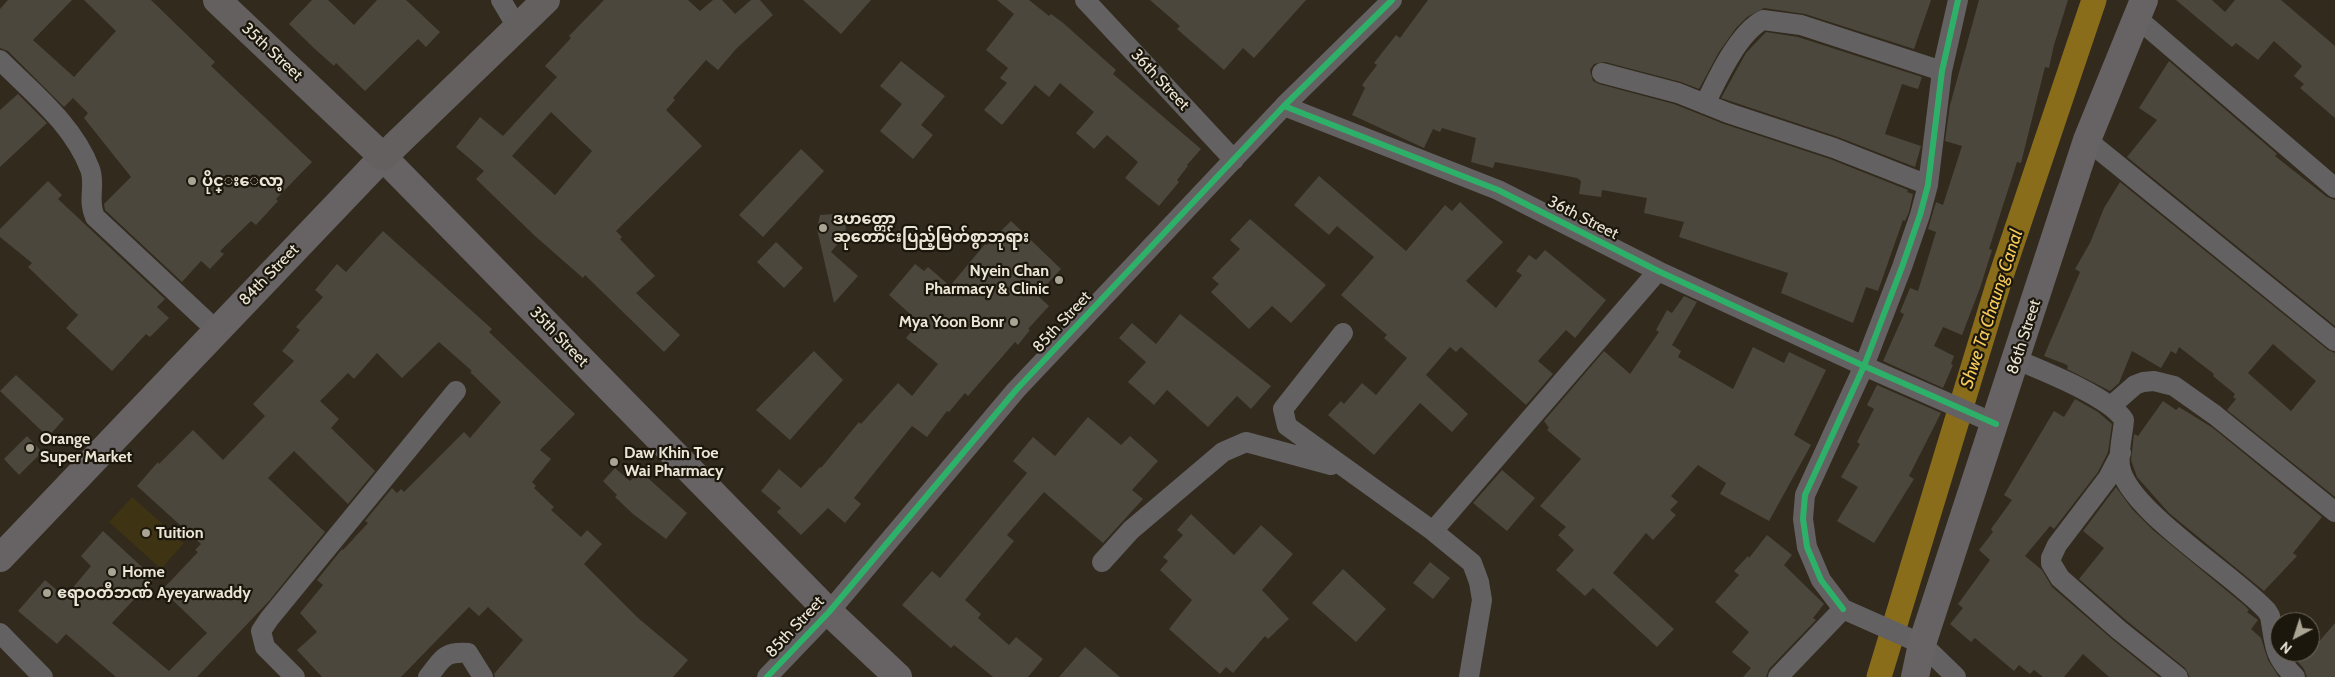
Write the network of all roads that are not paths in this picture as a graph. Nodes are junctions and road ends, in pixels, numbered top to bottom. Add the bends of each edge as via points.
1 (217, 0) edge
2 (501, 0) edge
3 (546, 0) edge
4 (1085, 0) edge
5 (1392, 0) edge
6 (1958, 0) edge
7 (2140, 9) edge
8 (517, 27) junction
9 (0, 60) edge
10 (1942, 71) junction
11 (1602, 73) dead end
12 (1705, 104) junction
13 (1284, 106) junction
14 (2087, 140) junction
15 (383, 157) junction
16 (1234, 160) junction
17 (1928, 185) junction
18 (2335, 188) edge
19 (1658, 271) junction
20 (216, 330) junction
21 (1343, 333) dead end
22 (2335, 341) edge
23 (2017, 360) junction
24 (1864, 366) junction
25 (456, 391) dead end
26 (2110, 406) junction
27 (1984, 418) junction
28 (2121, 452) junction
29 (1387, 497) junction
30 (2335, 512) edge
31 (1433, 531) junction
32 (0, 558) edge
33 (1102, 562) dead end
34 (1843, 609) junction
35 (829, 612) junction
36 (0, 633) edge
37 (1914, 640) junction
38 (1468, 676) edge
39 (43, 677) edge
40 (295, 677) edge
41 (428, 677) edge
42 (483, 677) edge
43 (767, 677) edge
44 (898, 677) edge
45 (1778, 677) edge
46 (1915, 677) edge
47 (1956, 677) edge
48 (2178, 677) edge
49 (2295, 677) edge

1 - 15 main road, 35th Street
2 - 8 street
3 - 8 main road, 84th Street
4 - 16 street, 36th Street
5 - 13 street, 85th Street
6 - 10 street
7 - 14 main road, 86th Street
7 - 18 street
8 - 15 main road, 84th Street
9 - 20 street via 72,134 93,178 90,203 95,217
10 - 12 street via 1801,25 1763,20 1751,28 1740,43 1718,76
10 - 17 street
11 - 12 street via 1678,93
12 - 17 street via 1834,148
13 - 16 street, 85th Street
13 - 19 street, 36th Street via 1498,190
14 - 22 street
14 - 23 main road, 86th Street
15 - 20 main road, 84th Street
15 - 35 main road, 35th Street
16 - 35 street, 85th Street via 1016,390
17 - 24 street via 1902,268
19 - 24 street, 36th Street
19 - 31 street
20 - 32 main road, 84th Street
21 - 29 street via 1283,409 1287,426
23 - 26 street
23 - 27 main road, 86th Street
24 - 27 street, 36th Street
24 - 34 street via 1805,496 1807,547 1821,580
25 - 40 street via 261,631 265,647
26 - 28 street via 2124,420
26 - 30 street via 2143,382 2174,386
27 - 37 main road, 86th Street
28 - 48 street via 2108,478 2057,546 2051,563 2060,578
28 - 49 street via 2124,480 2142,504 2267,611 2275,651
29 - 31 street
29 - 33 street via 1346,470 1246,442 1223,452 1131,530
31 - 38 street via 1472,563 1479,582 1482,600
34 - 37 street
34 - 45 street
35 - 43 street, 85th Street
35 - 44 main road, 35th Street
36 - 39 street
37 - 46 main road, 86th Street
37 - 47 street
41 - 42 street via 447,654 458,652 468,653

